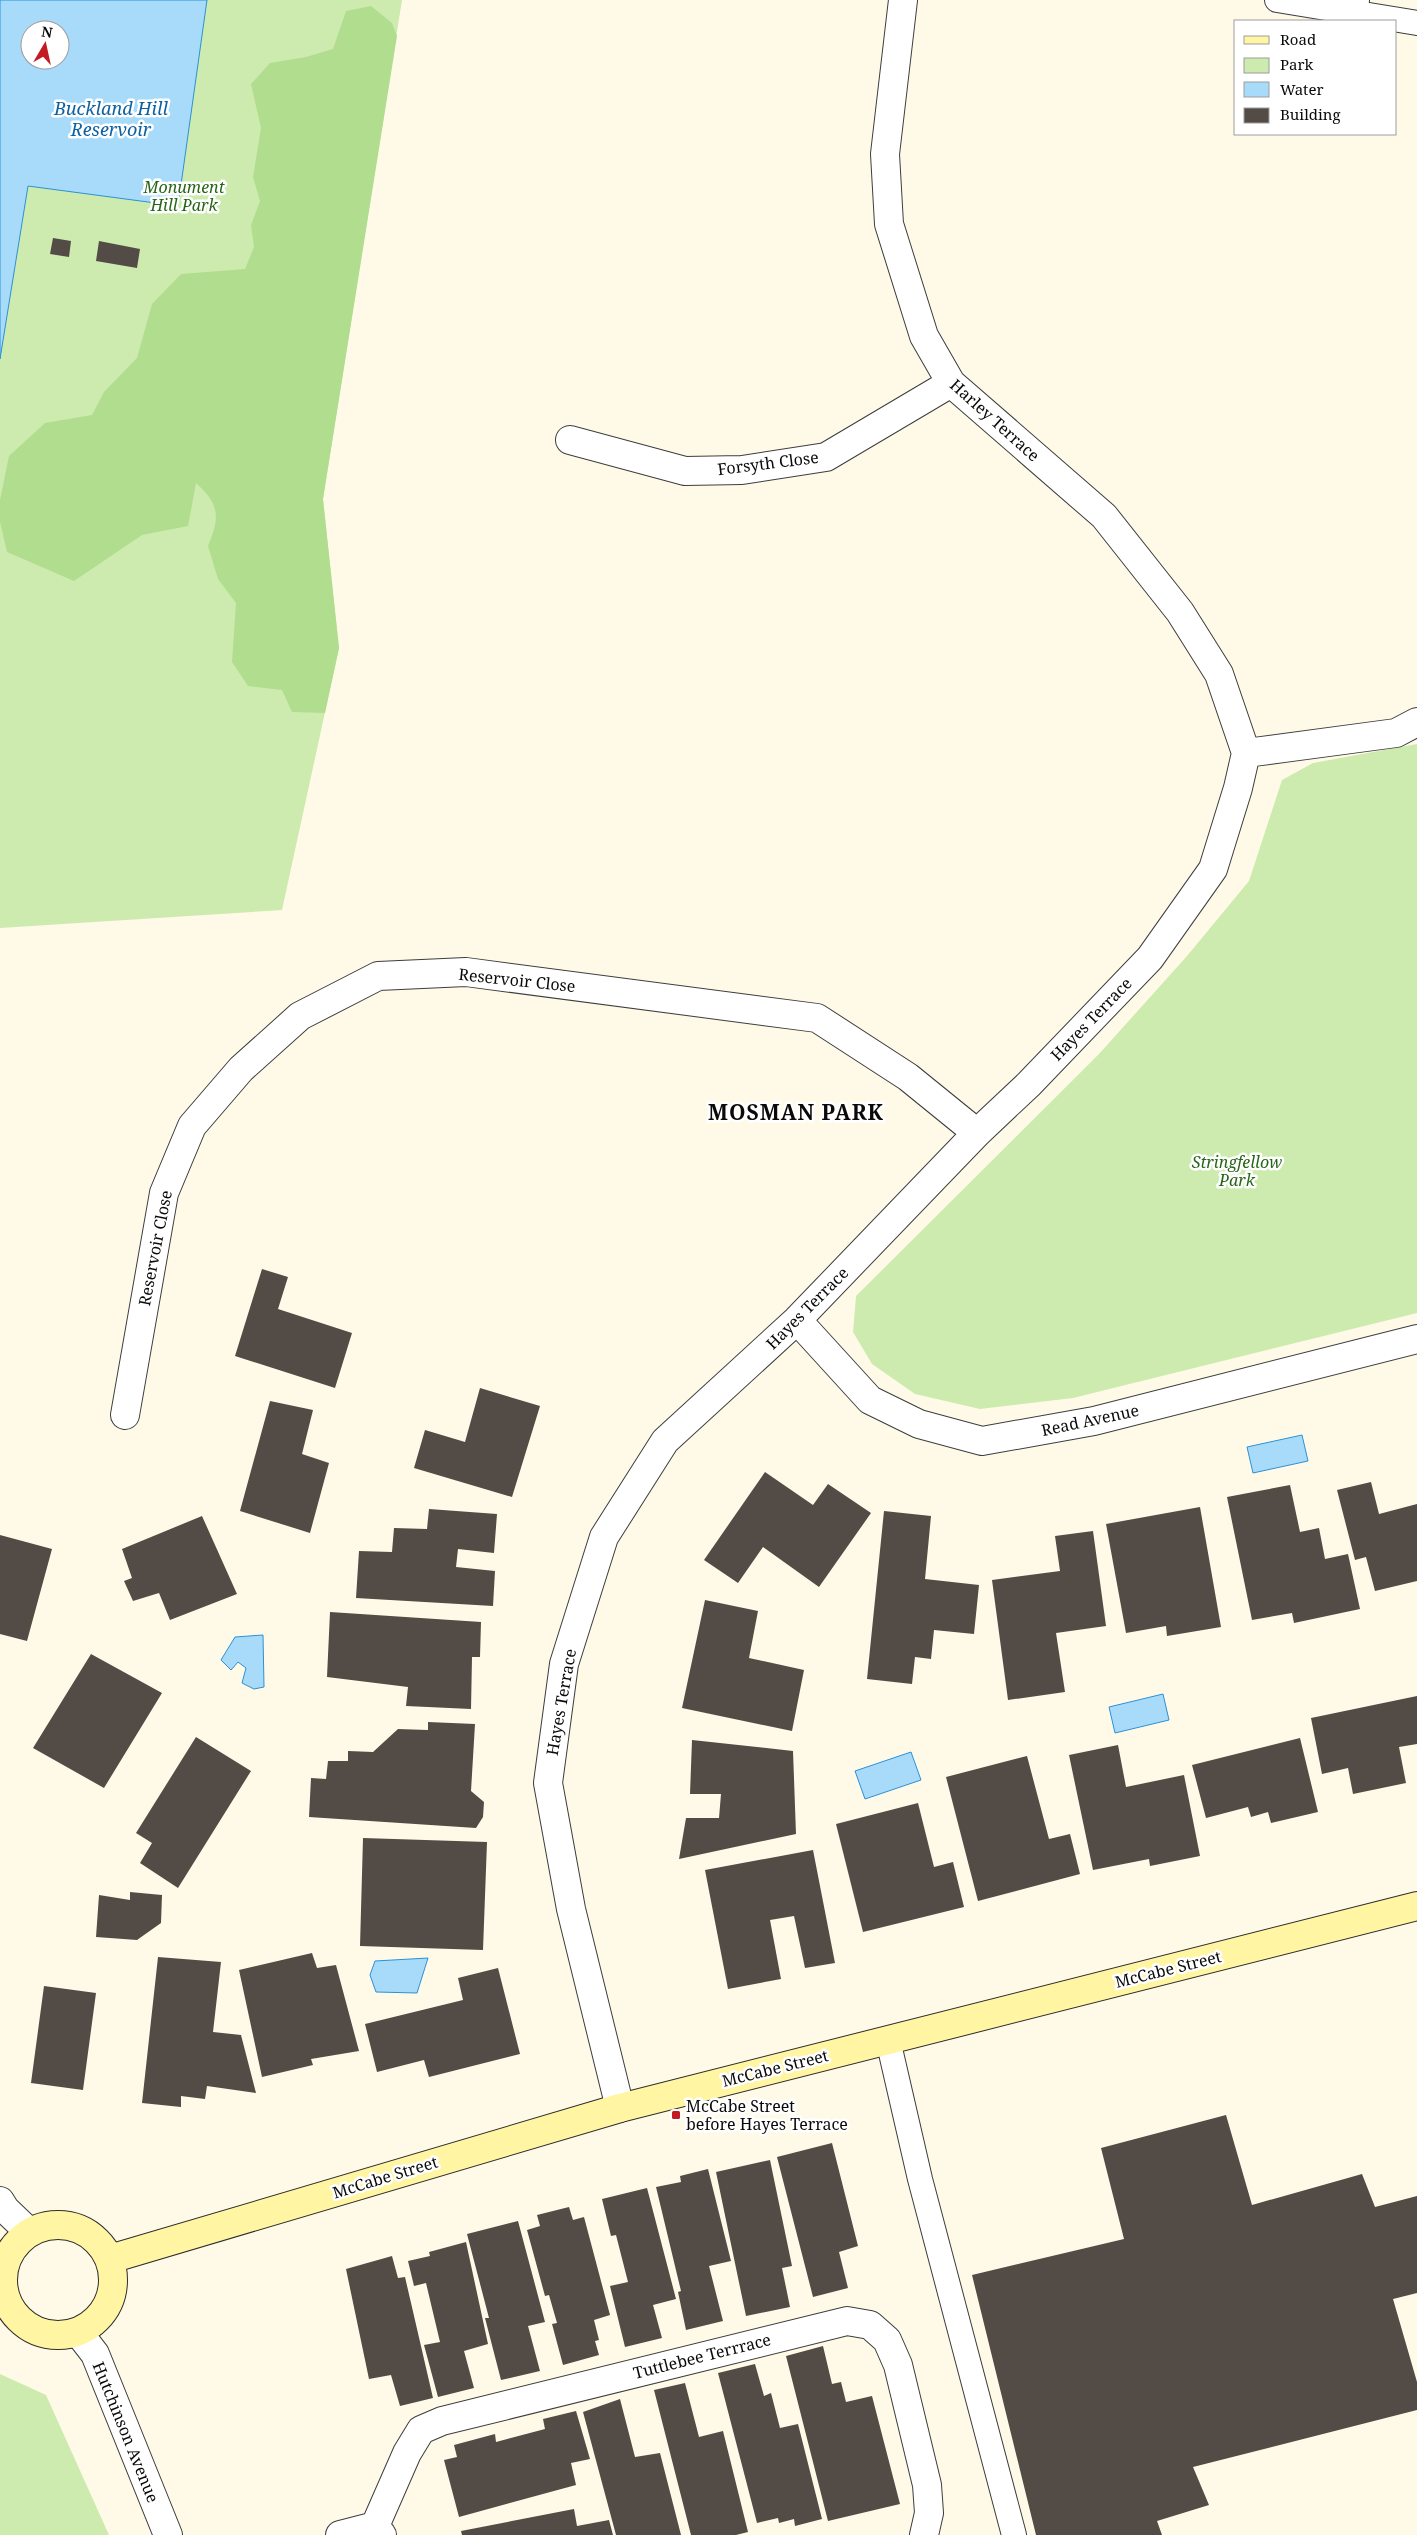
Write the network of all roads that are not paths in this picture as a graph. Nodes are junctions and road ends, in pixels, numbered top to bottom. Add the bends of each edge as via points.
1 (903, 0) edge
2 (1277, 0) edge
3 (1354, 6) edge
4 (1417, 22) edge
5 (951, 382) junction
6 (570, 440) dead end
7 (1417, 722) edge
8 (1246, 753) junction
9 (977, 1133) junction
10 (798, 1320) junction
11 (1417, 1339) edge
12 (125, 1415) dead end
13 (1417, 1906) edge
14 (888, 2040) junction
15 (620, 2108) junction
16 (0, 2200) edge
17 (29, 2232) junction
18 (110, 2259) junction
19 (1, 2277) edge
20 (78, 2332) junction
21 (379, 2531) edge
22 (168, 2535) edge
23 (340, 2535) edge
24 (924, 2535) edge
25 (1014, 2535) edge

1 - 5 street, Harley Terrace via 884,154 889,224 924,336
2 - 3 lane
3 - 4 lane
5 - 6 street, Forsyth Close via 826,457 752,468 685,471
5 - 8 street, Harley Terrace via 1110,523 1180,612 1219,674
7 - 8 street via 1396,733
8 - 9 street, Hayes Terrace via 1213,869 1167,934 1150,958 1029,1084
9 - 10 street, Hayes Terrace
9 - 12 street, Reservoir Close via 908,1077 817,1018 466,972 378,976 300,1016 241,1069 192,1126 164,1193
10 - 11 street, Read Avenue via 870,1400 919,1424 982,1441 1094,1421
10 - 15 street, Hayes Terrace via 665,1442 604,1537 564,1664 548,1783 571,1909
13 - 14 street, McCabe Street
14 - 15 street, McCabe Street
14 - 25 lane via 920,2180
15 - 18 street, McCabe Street
16 - 17 street
17 - 18 street via 48,2225 67,2225 85,2231 100,2243
17 - 19 street via 10,2251
18 - 20 street via 114,2276 112,2294 105,2310
19 - 20 street via 12,2311 25,2324 42,2332 60,2335
20 - 22 street, Hutchinson Avenue via 95,2354
21 - 23 street, Tuttlebee Terrrace
21 - 24 street, Tuttlebee Terrrace via 407,2453 421,2430 452,2419 847,2321 870,2325 887,2340 898,2365 927,2485 929,2513

